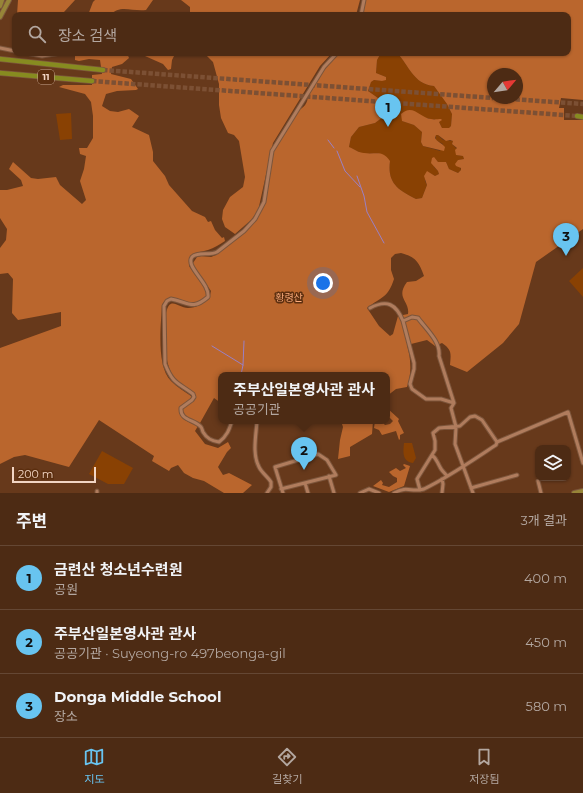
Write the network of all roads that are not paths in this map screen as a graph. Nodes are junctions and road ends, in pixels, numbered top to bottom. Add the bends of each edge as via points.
1 (2, 0) edge
2 (9, 0) edge
3 (364, 0) edge
4 (0, 6) edge
5 (362, 12) edge
6 (0, 18) edge
7 (0, 48) edge
8 (12, 50) edge
9 (334, 56) edge
10 (0, 59) edge
11 (103, 70) tunnel mouth
12 (0, 73) edge
13 (92, 81) tunnel mouth
14 (577, 116) tunnel mouth
15 (583, 117) edge
16 (370, 308) dead end
17 (403, 321) junction
18 (454, 403) junction
19 (231, 424) edge
20 (257, 424) edge
21 (456, 427) junction
22 (497, 442) junction
23 (432, 455) junction
24 (582, 457) edge
25 (583, 463) edge
26 (464, 466) junction
27 (517, 475) dead end
28 (329, 476) junction
29 (447, 476) junction
30 (442, 479) junction
31 (538, 481) dead end
32 (305, 483) junction
33 (471, 488) junction
34 (282, 489) junction
35 (422, 491) edge
36 (583, 491) edge
37 (267, 493) edge
38 (283, 493) edge
39 (308, 493) edge
40 (334, 493) edge
41 (360, 493) edge
42 (379, 493) edge
43 (394, 493) edge
44 (442, 493) edge
45 (473, 493) edge
46 (541, 493) edge
47 (574, 493) edge

1 - 4 main road
2 - 6 main road
3 - 5 street
7 - 8 street
9 - 19 street via 324,67 272,151 264,202 255,219 213,255 198,254 192,258 192,267 206,286 208,297 196,306 171,299 164,306 165,364 175,383 194,397 181,408 183,417 200,426 204,435 219,442 225,438
10 - 11 highway, 11
12 - 13 highway, 11
14 - 15 highway
16 - 17 street via 388,304 396,308
17 - 18 street via 412,317 418,318 437,342
17 - 18 street via 414,363 410,384 412,389 426,398 441,398
18 - 21 street via 451,408
20 - 37 street via 256,458 263,474 271,482
21 - 22 street via 470,417 478,417
21 - 23 street via 439,428 434,431 436,447
21 - 26 street via 455,444
22 - 24 street via 568,412
22 - 26 street
23 - 29 street via 437,458 439,466
23 - 35 street via 417,479
24 - 25 street
26 - 29 street
26 - 33 street
27 - 33 street
28 - 32 street
28 - 34 street via 336,475 327,460 318,454 275,467
28 - 40 street
29 - 30 street
30 - 35 street
30 - 44 street
31 - 46 street
32 - 34 street
32 - 39 street
33 - 45 street
34 - 38 street
35 - 43 street via 406,489
36 - 47 main road
41 - 42 street via 369,489

